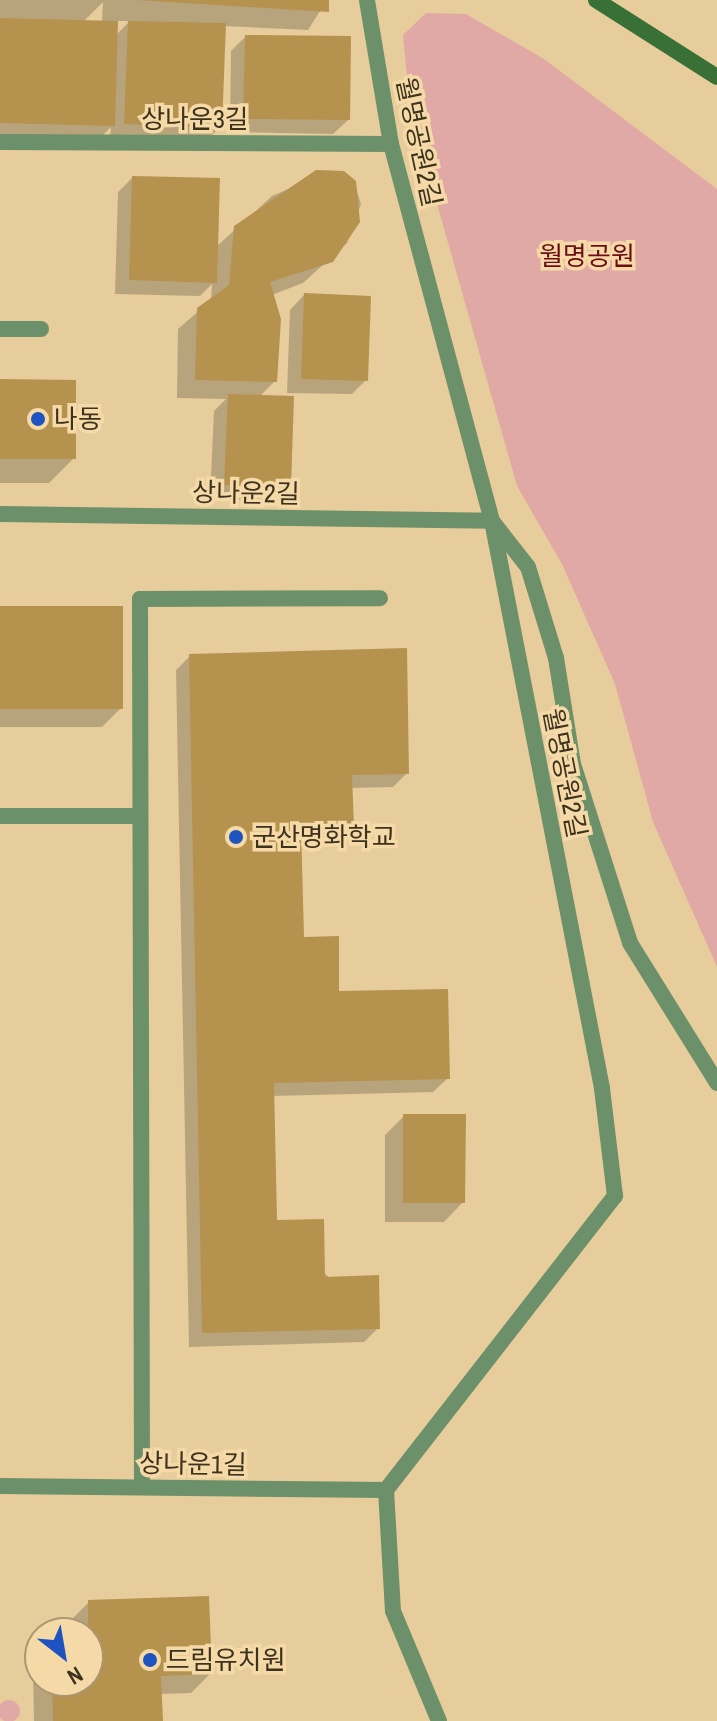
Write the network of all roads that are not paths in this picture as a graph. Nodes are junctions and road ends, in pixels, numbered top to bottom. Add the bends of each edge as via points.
1 (367, 0) edge
2 (596, 0) edge
3 (717, 77) edge
4 (0, 142) edge
5 (391, 144) junction
6 (0, 329) edge
7 (41, 329) dead end
8 (0, 514) edge
9 (492, 521) junction
10 (380, 598) dead end
11 (0, 816) edge
12 (140, 816) junction
13 (717, 1083) edge
14 (0, 1486) edge
15 (142, 1487) junction
16 (386, 1490) junction
17 (439, 1721) edge

1 - 5 street, 월명공원2길
2 - 3 street
4 - 5 street, 상나운3길
5 - 9 street, 월명공원2길
6 - 7 street
8 - 9 street, 상나운2길
9 - 13 street via 528,567 556,658 573,764 630,943
9 - 16 street, 월명공원2길 via 602,1088 615,1196
10 - 12 street via 140,599
11 - 12 street
12 - 15 street
14 - 15 street, 상나운1길
15 - 16 street, 상나운1길
16 - 17 street via 393,1611

